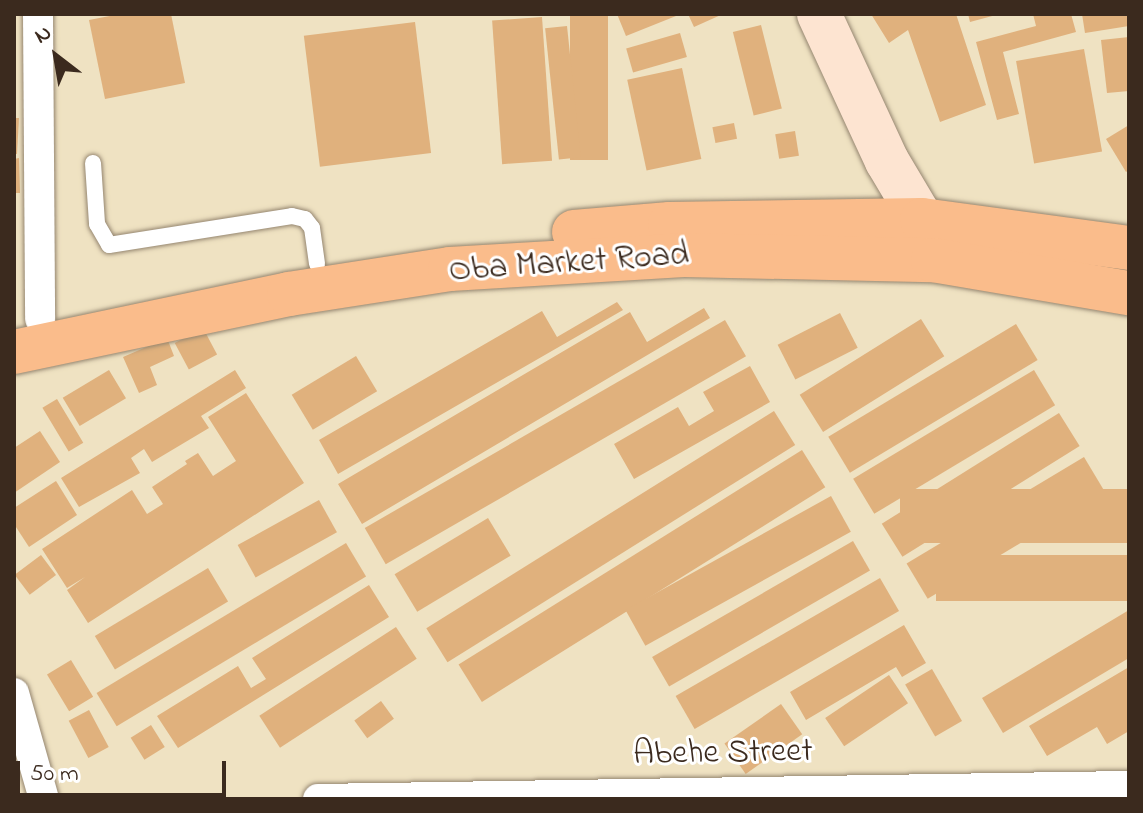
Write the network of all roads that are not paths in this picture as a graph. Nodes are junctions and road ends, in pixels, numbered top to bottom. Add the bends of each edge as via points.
1 (38, 14) edge
2 (819, 14) edge
3 (93, 163) dead end
4 (927, 240) junction
5 (1129, 248) edge
6 (317, 264) junction
7 (1129, 293) edge
8 (23, 332) edge
9 (14, 693) edge
10 (1129, 786) edge
11 (44, 799) edge
12 (334, 799) edge

1 - 8 street
2 - 4 street
3 - 6 lane via 97,224 109,245 292,216 305,219 312,228
4 - 5 main road, Oba Market Road
4 - 6 main road, Oba Market Road via 670,224 442,243
4 - 7 main road, Oba Market Road
4 - 8 main road, Oba Market Road via 450,269
6 - 8 main road, Oba Market Road
9 - 11 street
10 - 12 street, Abehe Street

